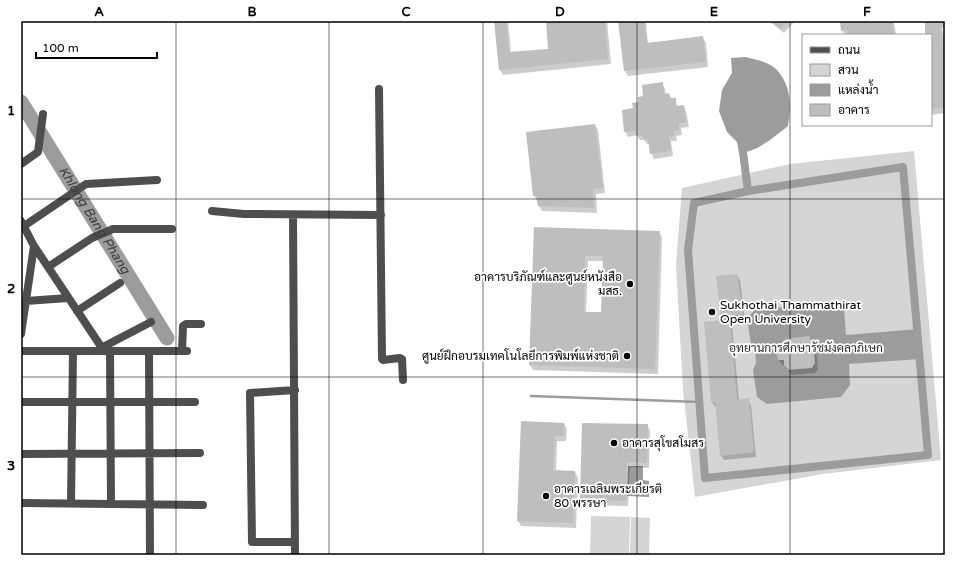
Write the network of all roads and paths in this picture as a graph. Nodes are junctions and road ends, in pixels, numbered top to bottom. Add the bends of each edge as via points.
1 (379, 89) dead end
2 (43, 114) dead end
3 (21, 164) edge
4 (157, 180) dead end
5 (212, 211) dead end
6 (294, 215) junction
7 (381, 215) junction
8 (23, 224) edge
9 (172, 229) dead end
10 (34, 246) junction
11 (48, 267) junction
12 (120, 283) dead end
13 (68, 298) junction
14 (26, 301) junction
15 (77, 311) junction
16 (151, 322) dead end
17 (201, 324) dead end
18 (21, 334) edge
19 (105, 350) junction
20 (21, 351) edge
21 (73, 351) junction
22 (149, 351) junction
23 (403, 380) dead end
24 (295, 390) junction
25 (21, 402) edge
26 (72, 402) junction
27 (110, 402) junction
28 (149, 402) junction
29 (195, 402) dead end
30 (150, 453) junction
31 (200, 453) dead end
32 (21, 454) edge
33 (71, 454) junction
34 (111, 454) junction
35 (21, 503) edge
36 (71, 504) junction
37 (111, 504) junction
38 (150, 504) junction
39 (203, 504) dead end
40 (295, 542) junction
41 (150, 555) edge
42 (295, 555) edge

1 - 7 street
2 - 3 street via 38,152
4 - 8 street via 86,184
5 - 6 street
6 - 7 street
6 - 24 street
7 - 23 street via 382,359 402,359
8 - 10 street
9 - 11 street via 113,229 92,238
10 - 11 street
10 - 14 street
11 - 13 street
12 - 15 street
13 - 14 street
13 - 15 street
14 - 18 street
15 - 19 street
16 - 19 street
17 - 22 street via 183,326 184,351
19 - 21 street
19 - 22 street
19 - 27 street
20 - 21 street
21 - 26 street
22 - 28 street
24 - 40 street
24 - 40 street via 250,393 252,542
25 - 26 street
26 - 27 street
26 - 33 street
27 - 28 street
27 - 34 street
28 - 29 street
28 - 30 street
30 - 31 street
30 - 34 street
30 - 38 street
32 - 33 street
33 - 34 street
33 - 36 street
34 - 37 street
35 - 36 street
36 - 37 street
37 - 38 street
38 - 39 street
38 - 41 street
40 - 42 street

